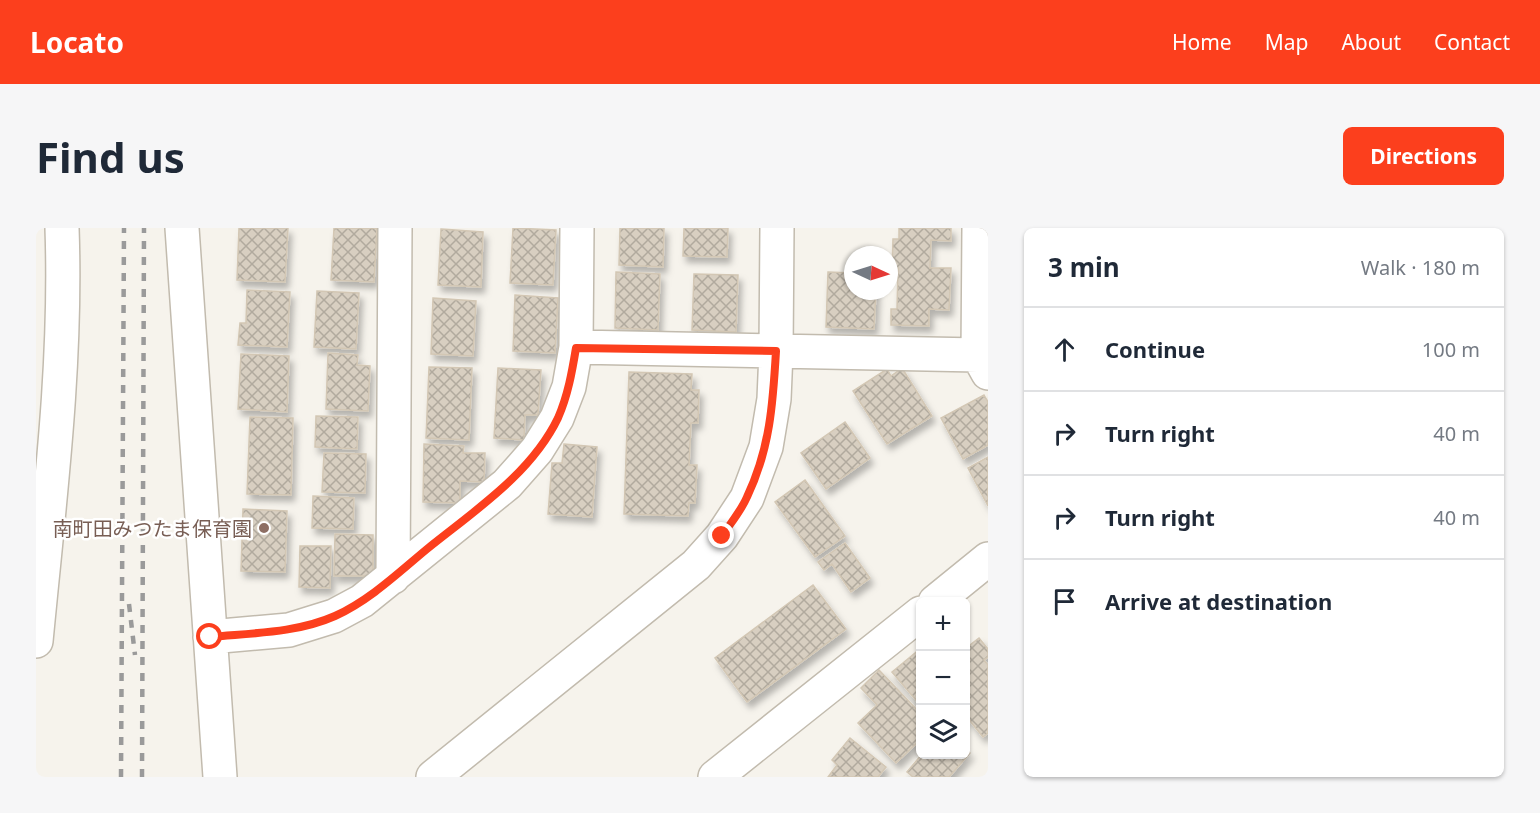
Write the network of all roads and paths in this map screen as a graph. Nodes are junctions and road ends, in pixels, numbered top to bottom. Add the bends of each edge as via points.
1 (62, 228) edge
2 (182, 228) edge
3 (395, 228) edge
4 (577, 228) edge
5 (777, 228) edge
6 (979, 228) edge
7 (576, 348) junction
8 (776, 351) junction
9 (983, 364) edge
10 (988, 559) edge
11 (393, 577) junction
12 (941, 597) edge
13 (916, 617) edge
14 (210, 637) junction
15 (36, 641) edge
16 (220, 777) edge
17 (432, 777) edge
18 (715, 777) edge

1 - 15 street via 61,344
2 - 14 street
3 - 11 street
4 - 7 street
5 - 8 street
6 - 9 street
7 - 8 street
7 - 11 street via 569,387 557,418 537,450 507,484
8 - 9 street
8 - 17 street via 766,447 747,498 722,536 696,565
10 - 12 street
11 - 14 street via 362,601 311,624 289,630
13 - 18 street
14 - 16 street

